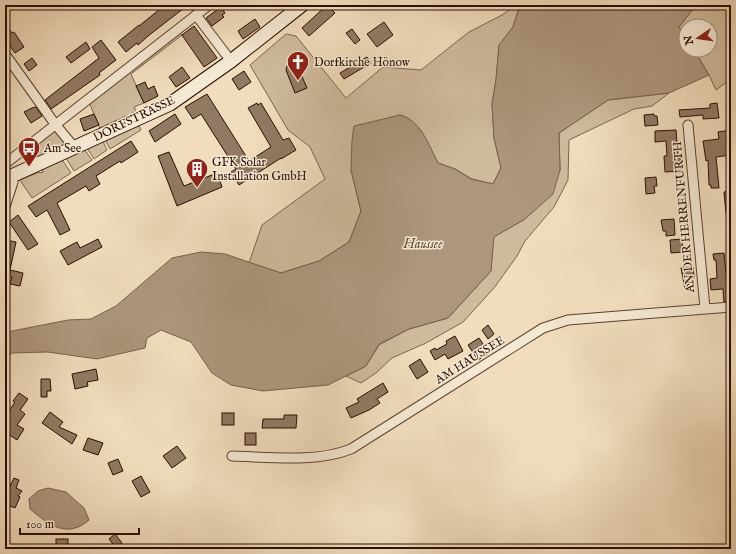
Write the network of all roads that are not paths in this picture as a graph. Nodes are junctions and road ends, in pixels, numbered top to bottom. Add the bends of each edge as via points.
1 (209, 5) edge
2 (302, 5) edge
3 (196, 15) junction
4 (5, 54) edge
5 (231, 61) junction
6 (55, 124) junction
7 (688, 125) dead end
8 (74, 147) junction
9 (5, 164) edge
10 (8, 178) edge
11 (5, 207) edge
12 (731, 307) edge
13 (705, 308) junction
14 (232, 456) dead end

1 - 3 street
2 - 5 main road, DORFSTRASSE
3 - 5 street
3 - 6 street
4 - 6 street
5 - 8 main road, DORFSTRASSE via 170,104
6 - 8 street
6 - 9 street
7 - 13 street, AN DER HERRENFURTH
8 - 10 main road, DORFSTRASSE
10 - 11 street, DORFSTRASSE via 13,182
12 - 13 street, AM HAUSSEE
13 - 14 street, AM HAUSSEE via 568,320 543,328 351,449 333,455 311,457

